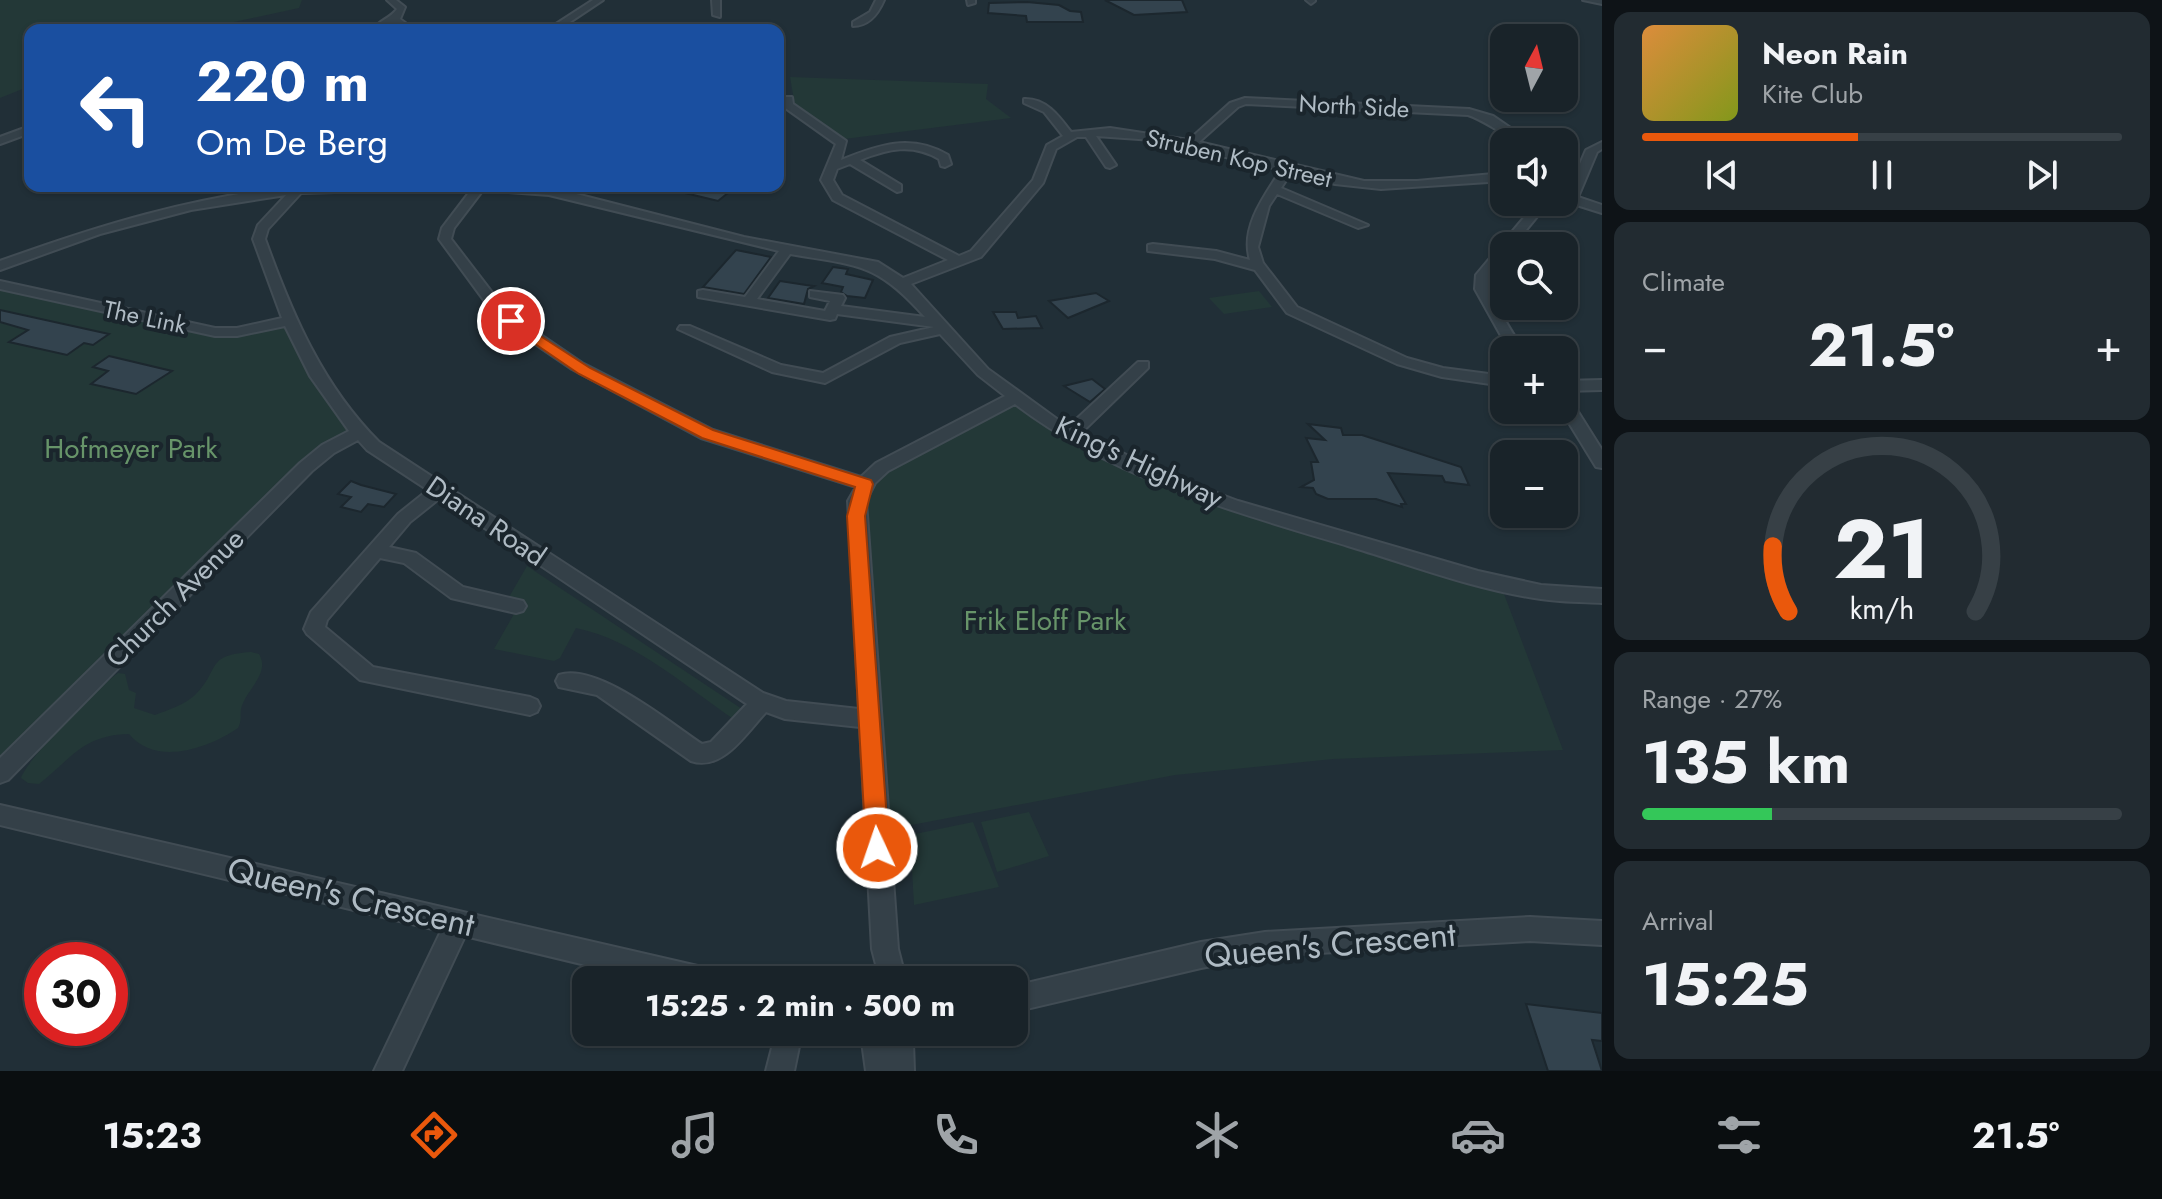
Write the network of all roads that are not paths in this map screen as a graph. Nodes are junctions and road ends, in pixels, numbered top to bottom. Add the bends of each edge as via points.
1 (391, 0) edge
2 (599, 0) edge
3 (716, 0) edge
4 (880, 0) edge
5 (1587, 0) edge
6 (1602, 1) edge
7 (717, 15) dead end
8 (396, 18) junction
9 (381, 24) edge
10 (403, 24) edge
11 (563, 24) edge
12 (856, 24) dead end
13 (788, 99) dead end
14 (1028, 101) dead end
15 (1504, 128) edge
16 (24, 131) edge
17 (1089, 133) junction
18 (1069, 136) junction
19 (0, 141) edge
20 (1191, 144) junction
21 (1602, 145) edge
22 (852, 160) junction
23 (945, 164) dead end
24 (1110, 165) dead end
25 (832, 167) junction
26 (1288, 168) junction
27 (1490, 178) edge
28 (1578, 178) edge
29 (897, 188) dead end
30 (1274, 189) junction
31 (286, 192) edge
32 (296, 192) edge
33 (475, 192) edge
34 (551, 192) edge
35 (570, 192) edge
36 (566, 195) junction
37 (1578, 201) edge
38 (1602, 209) edge
39 (1531, 216) edge
40 (1362, 225) dead end
41 (1518, 232) edge
42 (1153, 248) dead end
43 (787, 249) junction
44 (961, 262) junction
45 (0, 266) edge
46 (1490, 266) edge
47 (1260, 267) junction
48 (902, 283) junction
49 (0, 285) edge
50 (703, 294) dead end
51 (815, 294) dead end
52 (749, 301) junction
53 (1490, 303) edge
54 (829, 317) junction
55 (290, 321) junction
56 (939, 324) junction
57 (685, 329) dead end
58 (1143, 365) dead end
59 (1490, 379) edge
60 (1602, 385) edge
61 (1578, 386) edge
62 (1016, 397) junction
63 (1578, 424) edge
64 (359, 433) junction
65 (1069, 435) junction
66 (1602, 463) edge
67 (865, 484) junction
68 (439, 490) junction
69 (376, 551) junction
70 (1602, 599) edge
71 (516, 606) dead end
72 (566, 681) dead end
73 (762, 702) junction
74 (530, 706) dead end
75 (869, 719) junction
76 (0, 773) edge
77 (0, 815) edge
78 (458, 923) junction
79 (1602, 933) edge
80 (885, 949) junction
81 (642, 966) edge
82 (880, 966) edge
83 (889, 966) edge
84 (1028, 996) edge
85 (786, 1046) edge
86 (885, 1046) edge
87 (891, 1046) edge
88 (388, 1071) edge
89 (780, 1071) edge
90 (880, 1071) edge
91 (900, 1071) edge

1 - 8 street via 402,9
2 - 11 street
3 - 7 street
4 - 12 street via 876,13
5 - 6 street
8 - 9 street
8 - 10 street
13 - 25 street via 794,110 841,142
14 - 18 street via 1048,110
15 - 20 street, North Side via 1469,112 1245,101
16 - 19 street
17 - 18 street, Struben Kop Street
17 - 20 street, Struben Kop Street via 1140,134
17 - 24 street
18 - 44 street via 1051,147 1039,181 996,235
20 - 26 street, Struben Kop Street
21 - 28 street via 1592,150
22 - 23 street via 881,148 918,143 944,157
22 - 25 street
22 - 29 street
25 - 44 street via 827,183 839,199
26 - 27 street, Struben Kop Street via 1366,186
26 - 30 street
30 - 40 street
30 - 47 street via 1261,211 1253,244
31 - 45 street, King's Highway via 157,213
32 - 55 street, Diana Road via 259,237
33 - 67 street via 445,239 505,317 585,371 681,422
34 - 36 street, King's Highway
35 - 36 street
36 - 43 street, King's Highway
37 - 38 street
39 - 41 street
42 - 47 street via 1216,255
43 - 48 street, King's Highway via 864,262
43 - 52 street
44 - 48 street
46 - 53 street via 1482,289
47 - 59 street via 1289,307 1307,319 1402,361
48 - 56 street, King's Highway
49 - 55 street, The Link via 215,332
50 - 52 street
51 - 54 street via 838,298
52 - 54 street
54 - 56 street
55 - 64 street, Diana Road via 330,394
56 - 57 street via 895,340 825,378 777,369
56 - 62 street, King's Highway via 977,366
58 - 65 street
60 - 61 street
62 - 65 street, King's Highway
62 - 67 street via 882,467
63 - 66 street
64 - 68 street, Diana Road
64 - 76 street, Church Avenue via 306,467
65 - 70 street, King's Highway via 1221,501 1478,578
67 - 75 street via 856,516
68 - 69 street via 404,518
68 - 73 street, Diana Road
69 - 71 street via 409,558 458,593
69 - 74 street via 318,617 316,631 367,674
72 - 73 street via 605,690 704,755 717,750
73 - 75 street, Diana Road via 785,710
75 - 80 street
77 - 78 street, Queen's Crescent
78 - 81 street, Queen's Crescent
78 - 88 street
79 - 84 street, Queen's Crescent via 1530,929 1265,944
80 - 82 street
80 - 83 street
85 - 89 street
86 - 90 street
87 - 91 street

